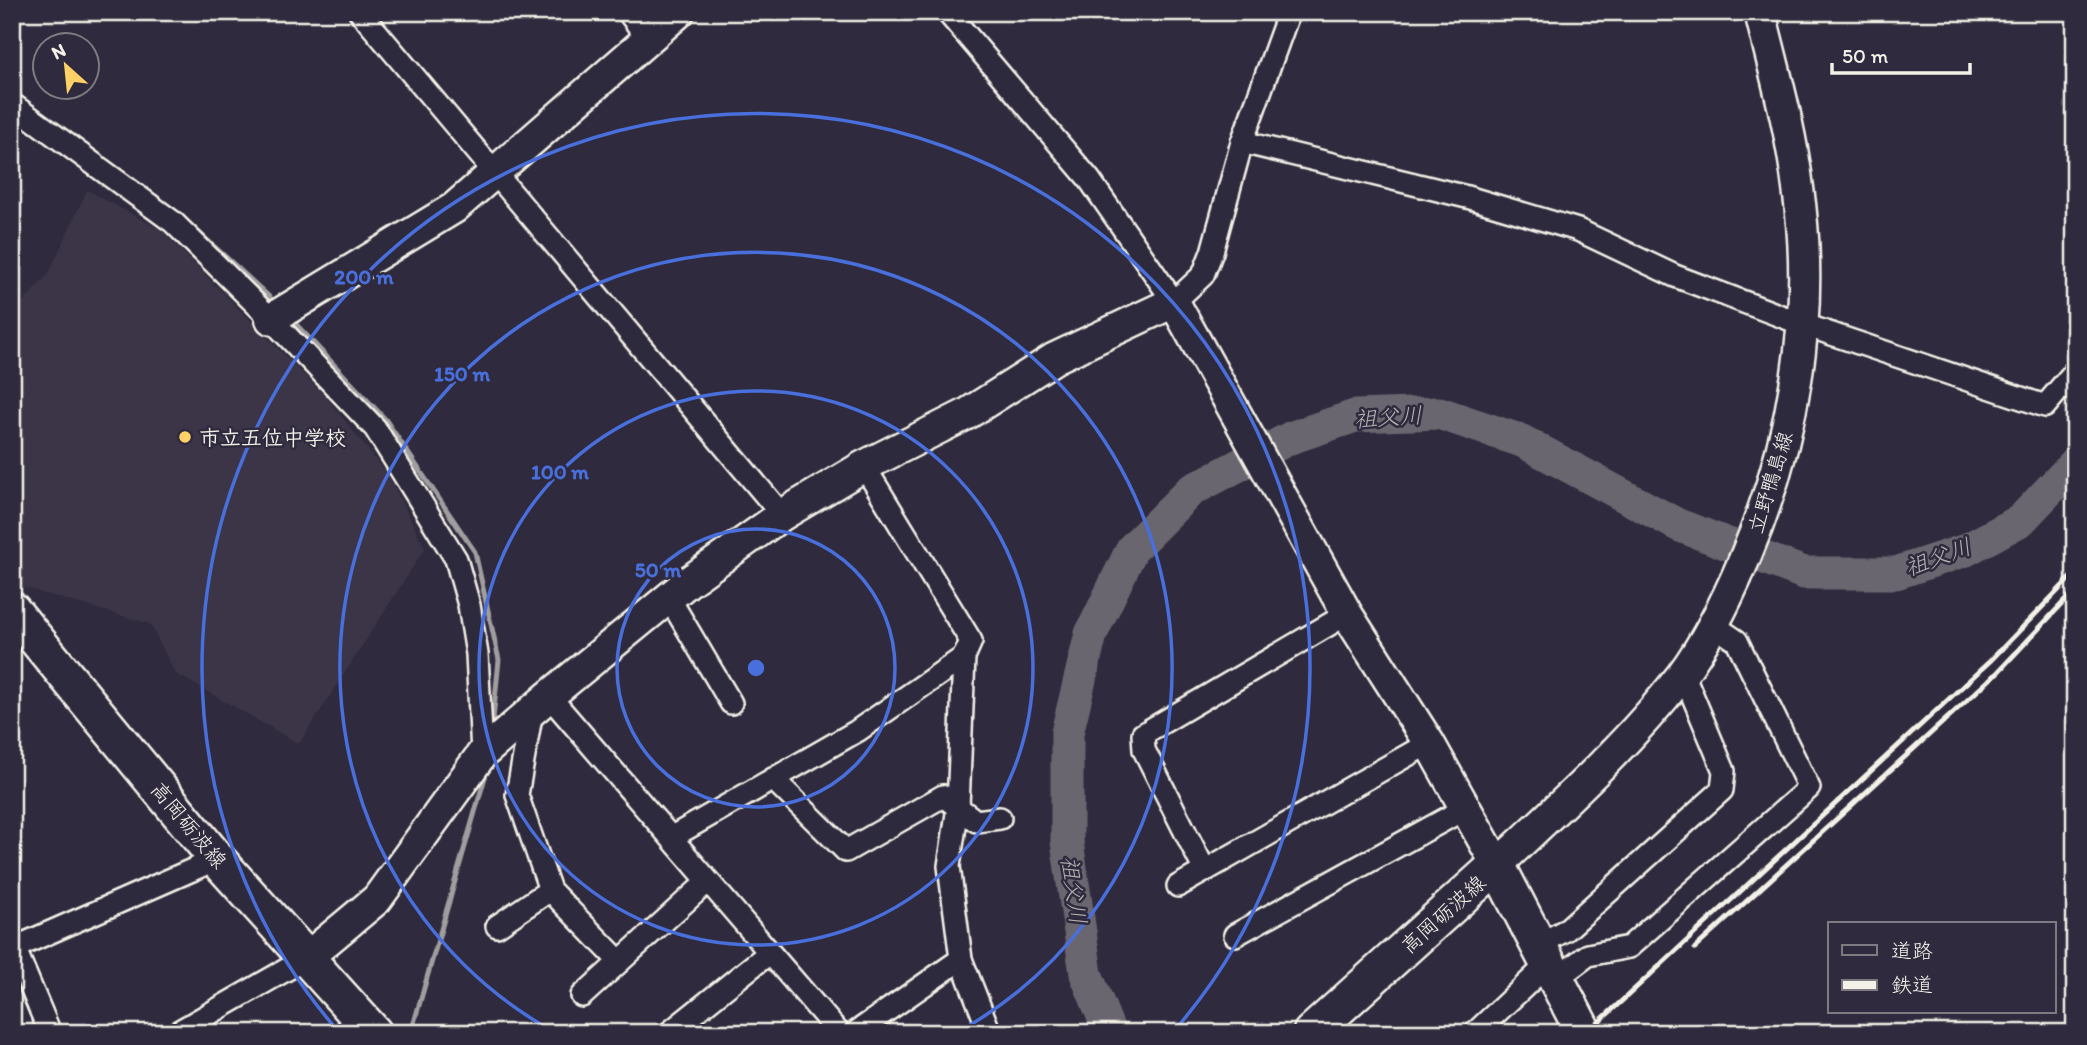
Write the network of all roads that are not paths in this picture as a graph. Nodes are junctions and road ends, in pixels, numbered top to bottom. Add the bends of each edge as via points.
1 (360, 12) edge
2 (679, 12) edge
3 (947, 12) edge
4 (1289, 12) edge
5 (1760, 12) edge
6 (12, 104) edge
7 (1242, 142) junction
8 (496, 173) junction
9 (1174, 302) junction
10 (271, 319) junction
11 (1802, 324) junction
12 (2075, 371) edge
13 (864, 466) junction
14 (782, 515) junction
15 (669, 598) junction
16 (12, 610) edge
17 (1720, 611) junction
18 (1347, 614) junction
19 (964, 657) junction
20 (1683, 673) junction
21 (730, 703) dead end
22 (540, 704) junction
23 (1429, 744) junction
24 (482, 754) junction
25 (773, 779) junction
26 (958, 807) junction
27 (1466, 808) junction
28 (1000, 818) dead end
29 (672, 837) junction
30 (217, 859) junction
31 (1497, 865) junction
32 (1205, 871) junction
33 (707, 882) junction
34 (1178, 886) dead end
35 (550, 890) junction
36 (497, 926) dead end
37 (1235, 935) dead end
38 (13, 946) edge
39 (769, 953) junction
40 (305, 959) junction
41 (961, 959) junction
42 (619, 961) junction
43 (1548, 963) junction
44 (582, 996) dead end
45 (361, 1028) edge
46 (682, 1029) edge
47 (50, 1033) edge
48 (176, 1033) edge
49 (839, 1033) edge
50 (855, 1033) edge
51 (990, 1033) edge
52 (1311, 1033) edge
53 (1475, 1033) edge
54 (1584, 1033) edge

1 - 8 street
2 - 8 street
3 - 9 street via 1089,179
4 - 7 street
5 - 11 street, 立野鴨島線 via 1798,188 1804,262
6 - 10 street via 173,222
7 - 9 street via 1203,275
7 - 11 street via 1467,197 1578,230 1675,276
8 - 10 street via 454,208
8 - 14 street
9 - 13 street via 1055,358 967,414
9 - 18 street
10 - 24 street via 375,428 456,559 477,654
11 - 12 street via 2045,406
11 - 17 street, 立野鴨島線 via 1783,450 1761,519
13 - 14 street
13 - 19 street via 971,641
14 - 15 street
15 - 21 street
15 - 22 street
16 - 30 main road, 高岡砺波線
17 - 20 street, 立野鴨島線
17 - 43 street via 1810,788 1629,947
18 - 23 street
18 - 32 street via 1143,734 1144,750
19 - 25 street via 857,731
19 - 26 street
20 - 31 street, 立野鴨島線 via 1605,763
20 - 43 street via 1724,771 1722,790 1566,930
22 - 24 street
22 - 29 street
22 - 35 street via 517,795
23 - 27 street
23 - 32 street
24 - 40 street via 377,900
25 - 26 street via 846,851 943,796
25 - 29 street
26 - 28 street via 976,821
26 - 41 street via 949,866
27 - 31 street
27 - 37 street
29 - 33 street
30 - 38 street
30 - 40 main road, 高岡砺波線
31 - 43 main road, 高岡砺波線
31 - 52 main road, 高岡砺波線
32 - 34 street
33 - 39 street
33 - 42 street
35 - 36 street
35 - 42 street
38 - 47 street
39 - 46 street
39 - 49 street
40 - 45 main road, 高岡砺波線
40 - 48 street
41 - 50 street
41 - 51 street
42 - 44 street
43 - 53 street
43 - 54 main road, 高岡砺波線

